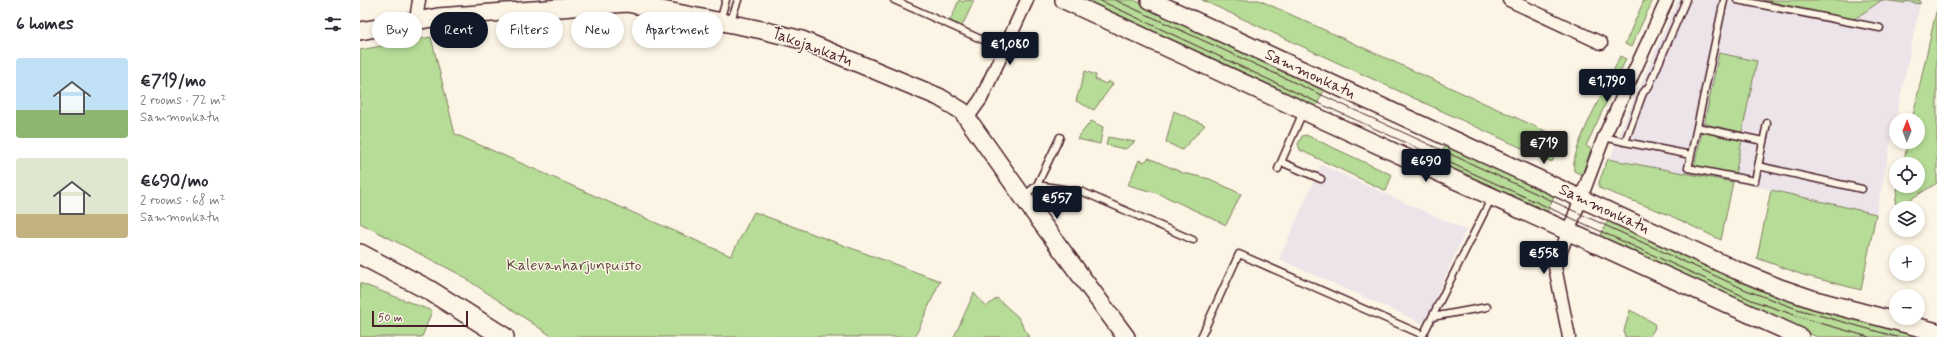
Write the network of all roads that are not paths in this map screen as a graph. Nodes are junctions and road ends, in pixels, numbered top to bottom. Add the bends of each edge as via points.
1 (419, 0) edge
2 (726, 0) edge
3 (738, 0) edge
4 (894, 0) edge
5 (1027, 0) edge
6 (1064, 0) edge
7 (1150, 0) edge
8 (1509, 0) edge
9 (1667, 0) edge
10 (1686, 0) edge
11 (1724, 0) edge
12 (1737, 0) edge
13 (417, 12) edge
14 (422, 19) edge
15 (725, 22) junction
16 (1880, 28) dead end
17 (372, 29) edge
18 (360, 31) edge
19 (1601, 43) dead end
20 (1005, 50) junction
21 (1303, 111) junction
22 (968, 117) junction
23 (1767, 123) dead end
24 (1697, 127) junction
25 (1060, 137) dead end
26 (1604, 137) junction
27 (1763, 141) junction
28 (1625, 142) junction
29 (1691, 155) junction
30 (1281, 162) junction
31 (1758, 166) junction
32 (1278, 169) dead end
33 (1321, 179) dead end
34 (1037, 185) junction
35 (1862, 189) dead end
36 (1023, 197) junction
37 (1492, 197) junction
38 (1582, 198) junction
39 (1572, 225) junction
40 (1194, 240) dead end
41 (360, 254) edge
42 (1487, 307) dead end
43 (1432, 317) junction
44 (1937, 332) edge
45 (1422, 336) edge
46 (504, 337) edge
47 (1126, 337) edge
48 (1201, 337) edge
49 (1569, 337) edge
50 (1800, 337) edge

1 - 13 street
2 - 15 lane
3 - 15 lane
4 - 20 lane
5 - 20 street
6 - 21 main road
7 - 38 main road, Sammonkatu
8 - 19 street
9 - 26 street
10 - 28 lane via 1649,86 1643,93
11 - 24 lane
12 - 16 lane
14 - 15 main road, Takojankatu via 627,3
15 - 22 main road, Takojankatu via 802,40 939,97 957,106
17 - 18 main road, Takojankatu
20 - 22 street via 981,99
21 - 30 lane
21 - 37 main road
22 - 36 main road, Takojankatu
23 - 27 lane
24 - 27 lane
24 - 29 lane
25 - 34 lane
26 - 28 lane
26 - 38 street
27 - 31 lane
28 - 29 lane
29 - 31 lane via 1688,168 1755,181
30 - 32 lane
30 - 33 lane
31 - 35 lane
34 - 36 lane
34 - 40 lane via 1083,192
36 - 47 main road, Takojankatu
37 - 39 main road
37 - 43 lane
38 - 39 street
38 - 44 main road, Sammonkatu via 1780,288 1815,300
39 - 49 street via 1555,268
39 - 50 main road
41 - 46 main road via 429,290
42 - 43 lane
43 - 45 lane
45 - 48 lane via 1239,254

